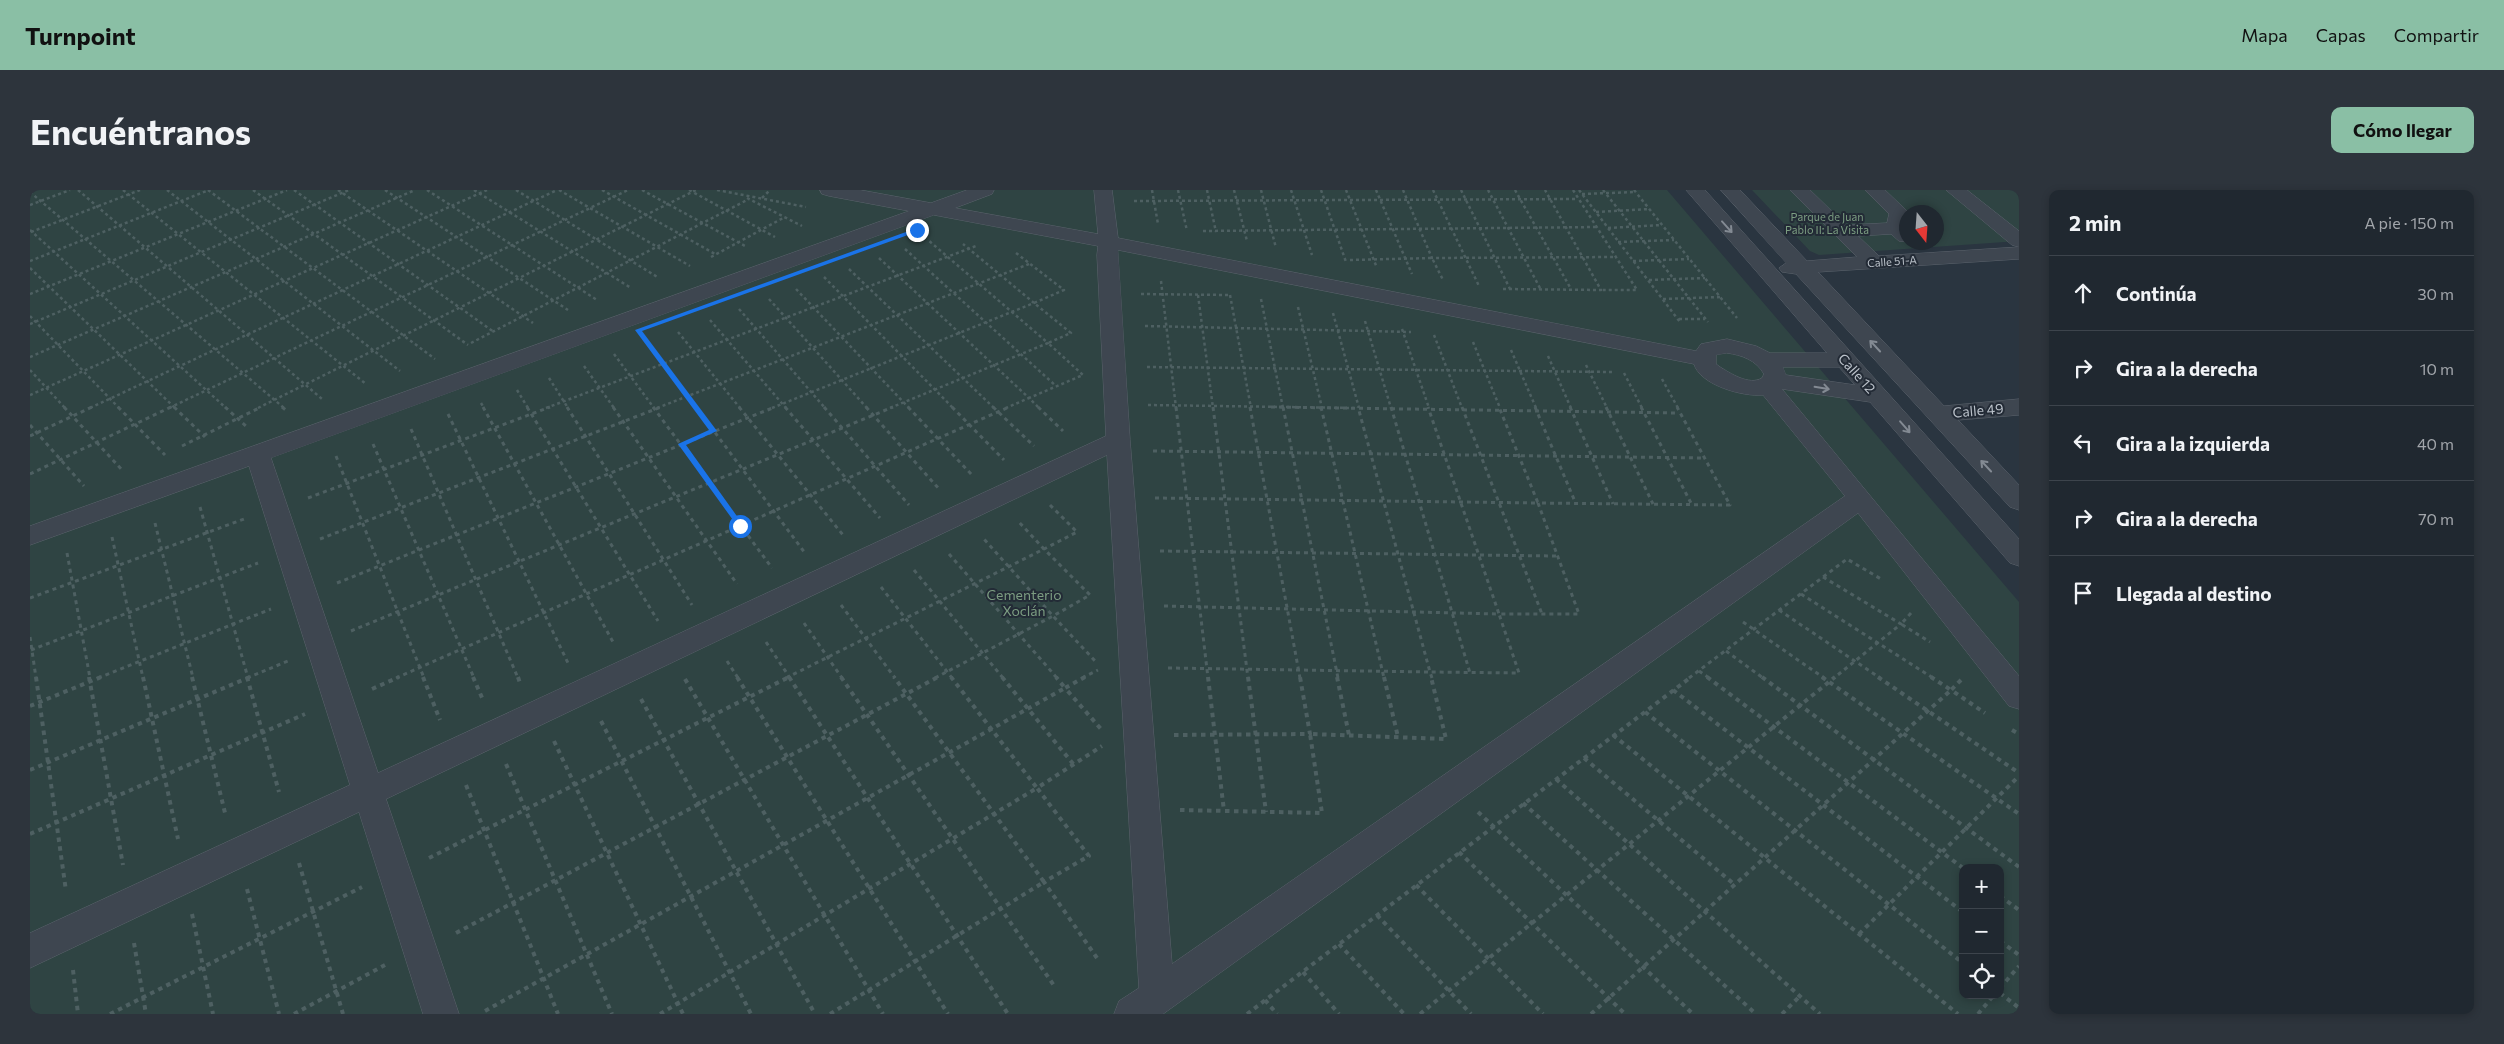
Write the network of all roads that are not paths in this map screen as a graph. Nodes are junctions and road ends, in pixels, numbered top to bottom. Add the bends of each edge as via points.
1 (829, 190) edge
2 (985, 190) edge
3 (1103, 190) edge
4 (1695, 190) edge
5 (1730, 190) edge
6 (1799, 190) edge
7 (1874, 190) edge
8 (1936, 190) edge
9 (1955, 190) edge
10 (931, 210) junction
11 (1899, 213) edge
12 (1991, 219) junction
13 (1842, 231) junction
14 (1899, 233) edge
15 (2019, 241) edge
16 (1109, 242) junction
17 (1922, 250) edge
18 (2019, 253) edge
19 (1931, 258) junction
20 (1873, 262) junction
21 (1802, 267) junction
22 (1765, 269) junction
23 (1703, 359) junction
24 (1846, 360) junction
25 (1769, 375) junction
26 (1877, 396) junction
27 (2019, 407) edge
28 (1938, 414) junction
29 (1118, 440) junction
30 (255, 443) junction
31 (1860, 498) junction
32 (2019, 501) edge
33 (30, 536) edge
34 (2019, 556) edge
35 (2019, 697) edge
36 (366, 791) junction
37 (30, 951) edge
38 (1157, 996) junction
39 (441, 1014) edge
40 (1132, 1014) edge

1 - 10 street
2 - 10 street
3 - 16 street
4 -> 22 street, Calle 12
5 - 21 street
6 - 13 street
7 - 11 street
8 - 12 street via 1966,214 1980,220
9 - 12 street
10 - 16 street
10 - 30 street
12 - 15 street
13 - 14 street
13 - 20 street
16 - 23 street
16 - 29 street via 1107,255
17 - 19 street
18 - 19 street, Calle 51-A
19 - 20 street, Calle 51-A
20 - 21 street, Calle 51-A
21 - 22 street, Calle 51-A
28 -> 21 street
22 - 24 street, Calle 12
23 - 25 street via 1705,366 1721,379 1746,387
23 - 25 street via 1709,349 1726,346 1748,350
24 - 25 street
24 - 26 street, Calle 12
25 -> 26 street
25 - 31 street
26 -> 34 street, Calle 12
27 - 28 street, Calle 49
32 -> 28 street
29 - 36 street
29 - 38 street
30 - 33 street
30 - 36 street
31 - 35 street
31 - 38 street
36 - 37 street
36 - 39 street
38 - 40 street

